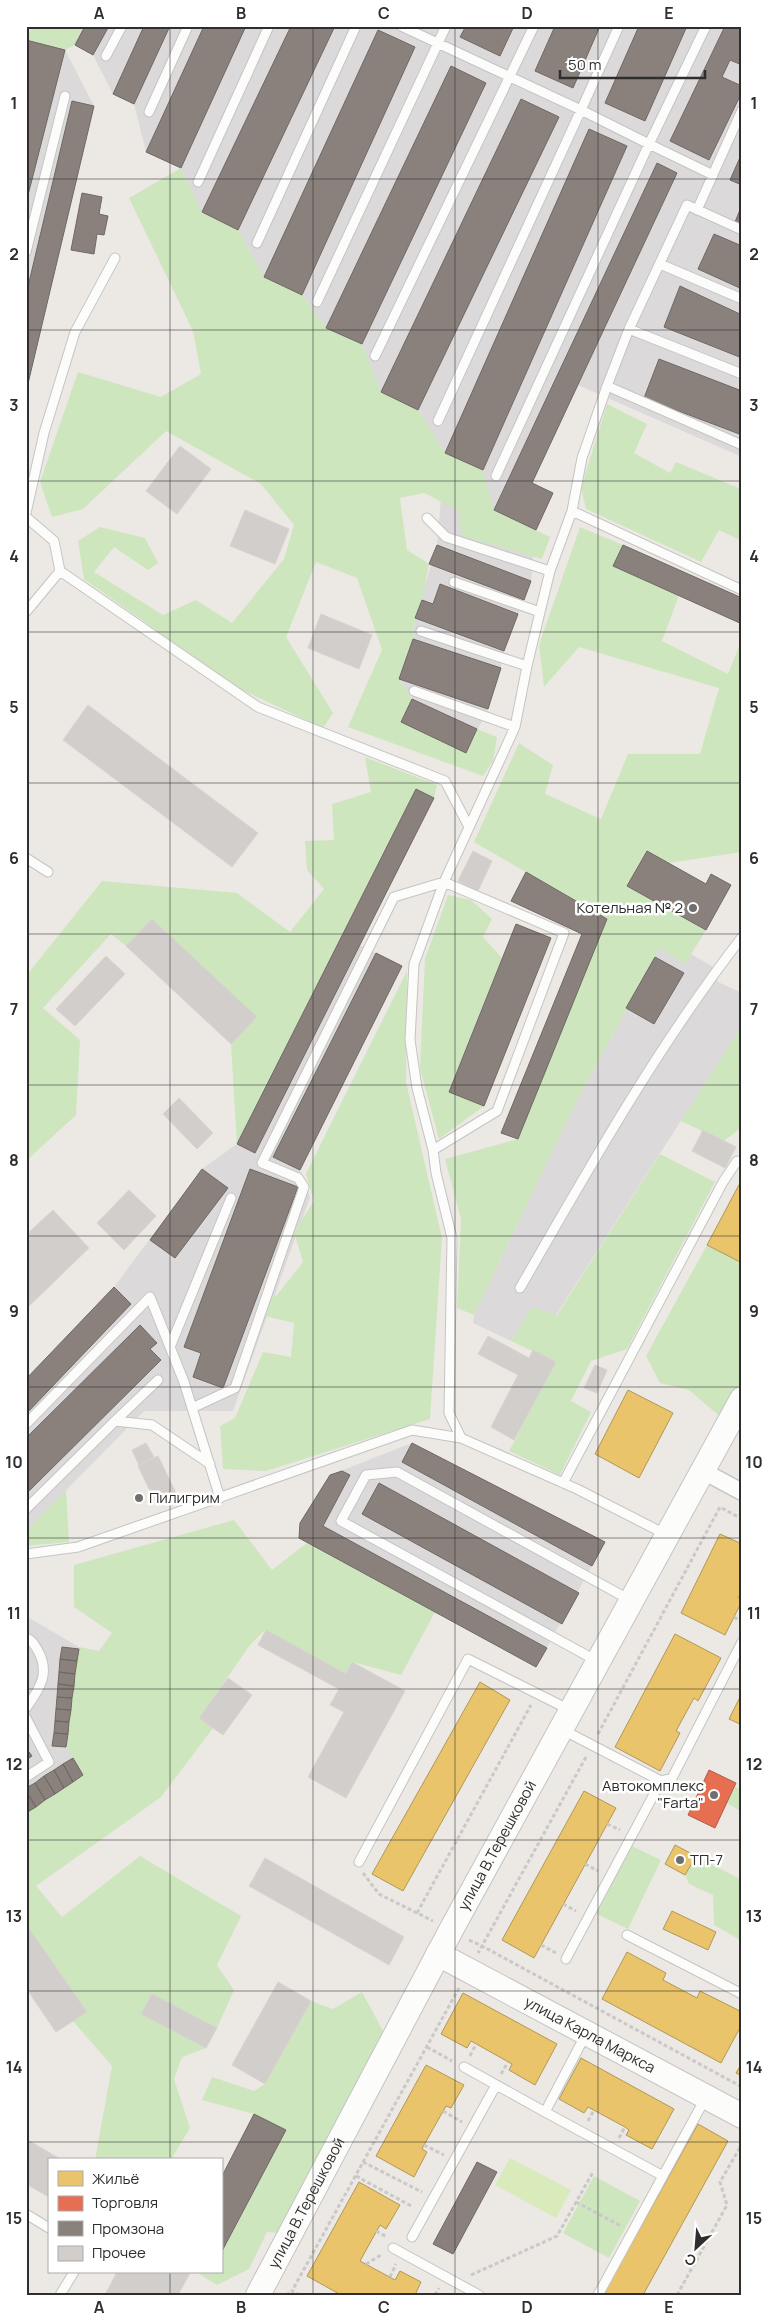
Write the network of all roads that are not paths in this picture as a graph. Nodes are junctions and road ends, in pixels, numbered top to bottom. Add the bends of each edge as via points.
1 (122, 26) edge
2 (188, 26) edge
3 (269, 26) edge
4 (356, 26) edge
5 (401, 26) edge
6 (446, 26) edge
7 (534, 26) edge
8 (619, 26) edge
9 (706, 26) edge
10 (438, 44) junction
11 (106, 56) dead end
12 (510, 78) junction
13 (64, 96) dead end
14 (581, 110) junction
15 (742, 110) edge
16 (148, 112) dead end
17 (649, 144) junction
18 (713, 175) junction
19 (198, 182) dead end
20 (697, 210) junction
21 (742, 230) edge
22 (257, 244) dead end
23 (26, 252) edge
24 (115, 258) dead end
25 (660, 264) junction
26 (742, 299) edge
27 (317, 302) dead end
28 (630, 329) junction
29 (376, 356) dead end
30 (742, 374) edge
31 (607, 386) junction
32 (438, 421) dead end
33 (742, 445) edge
34 (496, 476) dead end
35 (572, 511) junction
36 (26, 515) edge
37 (427, 518) dead end
38 (60, 571) junction
39 (550, 572) junction
40 (454, 582) dead end
41 (742, 590) edge
42 (26, 612) edge
43 (540, 612) junction
44 (421, 631) dead end
45 (527, 666) junction
46 (414, 691) dead end
47 (515, 727) junction
48 (469, 827) junction
49 (26, 858) edge
50 (48, 872) dead end
51 (444, 882) junction
52 (742, 937) edge
53 (433, 1150) junction
54 (742, 1163) edge
55 (231, 1198) dead end
56 (520, 1288) dead end
57 (170, 1347) junction
58 (158, 1380) dead end
59 (742, 1399) edge
60 (192, 1408) junction
61 (115, 1421) junction
62 (26, 1424) edge
63 (461, 1438) junction
64 (210, 1464) junction
65 (703, 1471) junction
66 (563, 1482) junction
67 (742, 1492) edge
68 (220, 1498) junction
69 (26, 1509) edge
70 (667, 1535) junction
71 (26, 1554) edge
72 (630, 1600) junction
73 (26, 1638) edge
74 (742, 1642) edge
75 (597, 1661) junction
76 (26, 1708) edge
77 (26, 1718) edge
78 (565, 1720) junction
79 (26, 1776) edge
80 (662, 1781) junction
81 (362, 1864) road end
82 (627, 1935) dead end
83 (438, 1954) junction
84 (566, 1959) dead end
85 (742, 1994) edge
86 (586, 2033) junction
87 (464, 2067) road end
88 (496, 2084) junction
89 (706, 2097) junction
90 (545, 2112) junction
91 (742, 2116) edge
92 (663, 2176) junction
93 (26, 2214) edge
94 (48, 2227) edge
95 (412, 2237) dead end
96 (393, 2248) dead end
97 (73, 2274) edge
98 (60, 2295) edge
99 (258, 2295) edge
100 (479, 2295) edge
101 (598, 2295) edge

1 - 11 lane
2 - 16 lane
3 - 19 lane
4 - 22 lane
5 - 10 lane
6 - 10 lane
7 - 12 lane
8 - 14 lane
9 - 17 lane
10 - 12 lane
10 - 27 lane
12 - 14 lane
12 - 29 lane
13 - 23 lane
14 - 17 lane
14 - 32 lane
15 - 18 lane
17 - 18 lane
17 - 34 lane
18 - 20 lane
20 - 21 lane
20 - 25 lane via 687,205
24 - 36 lane via 75,332 44,433
25 - 26 lane
25 - 28 lane
28 - 30 lane
28 - 31 lane
31 - 33 lane
31 - 35 lane via 582,458
35 - 39 lane
35 - 41 lane
36 - 38 lane via 54,541
37 - 39 lane via 446,537
38 - 42 lane
38 - 48 lane via 258,707 446,781
39 - 43 lane
40 - 43 lane
43 - 45 lane
44 - 45 lane
45 - 47 lane
46 - 47 lane
47 - 48 lane
48 - 51 lane
49 - 50 lane
51 - 53 lane via 414,964 410,1040 417,1088
51 - 53 lane via 564,933 497,1111
51 - 60 lane via 394,897 262,1163 298,1178 304,1187 235,1388
52 - 56 lane via 712,976 613,1126
53 - 63 lane via 452,1238 449,1413
54 - 66 lane via 737,1161 722,1182
55 - 57 lane
57 - 60 lane
57 - 62 lane via 150,1297
58 - 61 lane
59 - 65 main road, улица В.Терешковой
60 - 64 lane
61 - 64 lane via 152,1425
61 - 69 lane
63 - 66 lane
63 - 68 lane via 412,1430
64 - 68 lane
65 - 67 street
65 - 70 main road, улица В.Терешковой
66 - 70 lane
68 - 71 lane via 78,1548
70 - 72 main road, улица В.Терешковой
72 - 75 main road, улица В.Терешковой
72 - 75 lane via 397,1472 366,1475 341,1521
73 - 76 lane via 31,1639 42,1658 44,1676 39,1691
74 - 80 lane via 672,1778
75 - 78 main road, улица В.Терешковой
77 - 79 lane via 49,1762
78 - 80 lane via 592,1745
78 - 81 lane via 468,1659
78 - 83 main road, улица В.Терешковой
80 - 84 lane
82 - 85 lane
83 - 86 main road, улица Карла Маркса
83 - 99 main road, улица В.Терешковой
86 - 89 main road, улица Карла Маркса
86 - 90 lane
87 - 88 lane
88 - 90 lane
88 - 95 lane
89 - 91 main road, улица Карла Маркса
89 - 92 lane
90 - 92 lane
92 - 101 lane
93 - 94 lane
96 - 100 lane
97 - 98 lane

